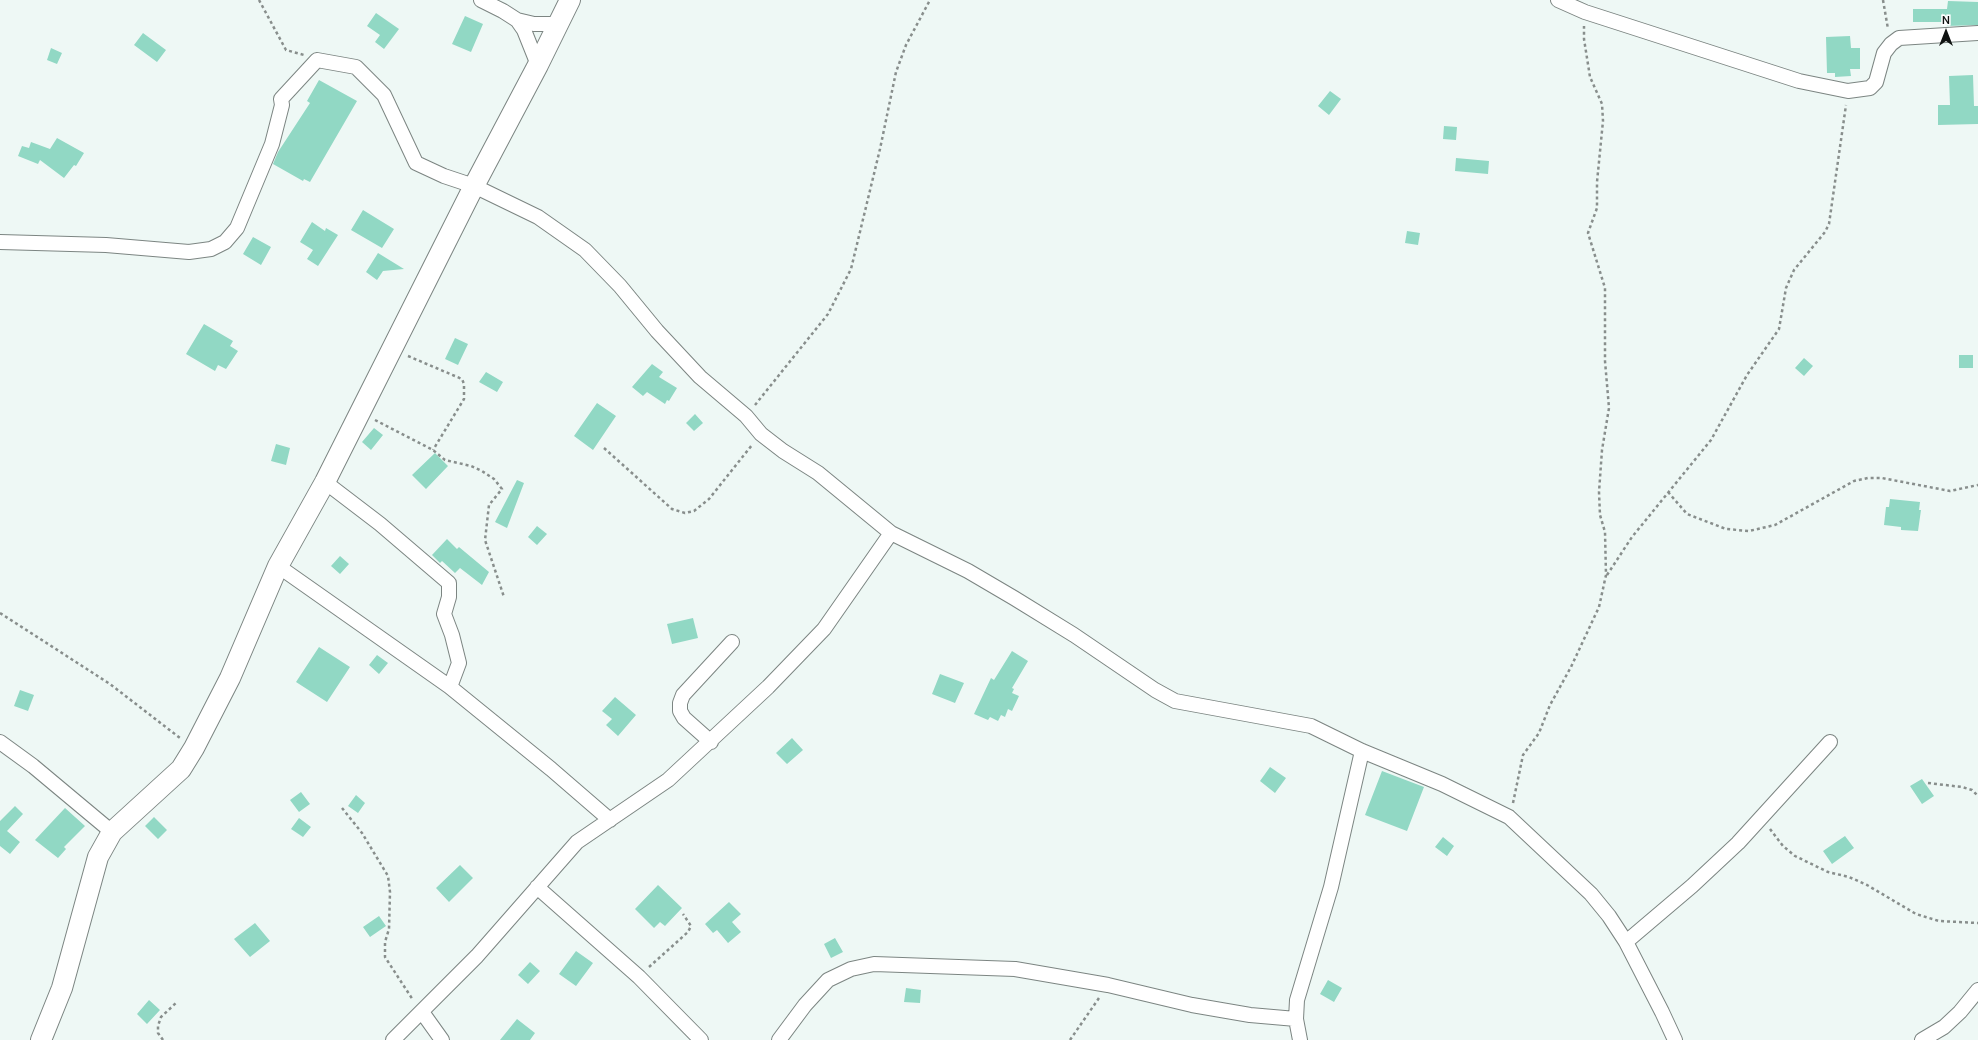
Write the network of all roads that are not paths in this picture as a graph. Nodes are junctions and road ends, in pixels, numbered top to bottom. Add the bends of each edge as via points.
1 (481, 0) edge
2 (570, 0) edge
3 (1558, 0) edge
4 (517, 20) junction
5 (558, 24) junction
6 (1978, 33) edge
7 (538, 65) junction
8 (474, 186) junction
9 (0, 242) edge
10 (325, 482) junction
11 (891, 534) junction
12 (278, 566) junction
13 (732, 642) dead end
14 (450, 687) junction
15 (0, 742) edge
16 (711, 742) junction
17 (1830, 742) dead end
18 (1362, 751) junction
19 (610, 820) junction
20 (112, 832) junction
21 (537, 887) junction
22 (1626, 942) junction
23 (1978, 990) edge
24 (422, 1012) junction
25 (1296, 1019) junction
26 (41, 1040) edge
27 (393, 1040) edge
28 (442, 1040) edge
29 (701, 1040) edge
30 (779, 1040) edge
31 (1300, 1040) edge
32 (1674, 1040) edge
33 (1922, 1040) edge

1 - 4 street
2 - 5 street
3 - 6 street via 1585,12 1799,81 1848,91 1870,88 1876,82 1884,53 1899,38
4 - 5 street via 534,24
4 - 7 street via 524,30
5 - 7 street
7 - 8 street
8 - 9 street via 416,163 384,95 356,67 317,60 281,100 272,144 237,228 224,242 211,249 189,252 106,245
8 - 10 street
8 - 11 street via 538,217 585,250 700,377 746,416 761,434 818,473
10 - 12 street
10 - 14 street via 380,524 449,583 449,597 444,614 458,663
11 - 16 street via 824,629
11 - 18 street via 968,571 1014,598 1175,701 1311,726
12 - 14 street
12 - 20 street via 230,678 181,769
13 - 16 street via 683,695 680,703 680,711 684,718
14 - 19 street
15 - 20 street
16 - 19 street via 668,780
17 - 22 street via 1738,843
18 - 22 street via 1442,784 1509,817 1591,894
18 - 25 street via 1331,887 1297,1000
19 - 21 street via 577,842
20 - 26 street via 98,857 62,988
21 - 24 street via 477,956
21 - 29 street via 638,977
22 - 32 street
23 - 33 street via 1960,1012
24 - 27 street
24 - 28 street
25 - 30 street via 1243,1014 1192,1005 1108,985 1015,969 874,964 851,969 828,980 805,1005
25 - 31 street

